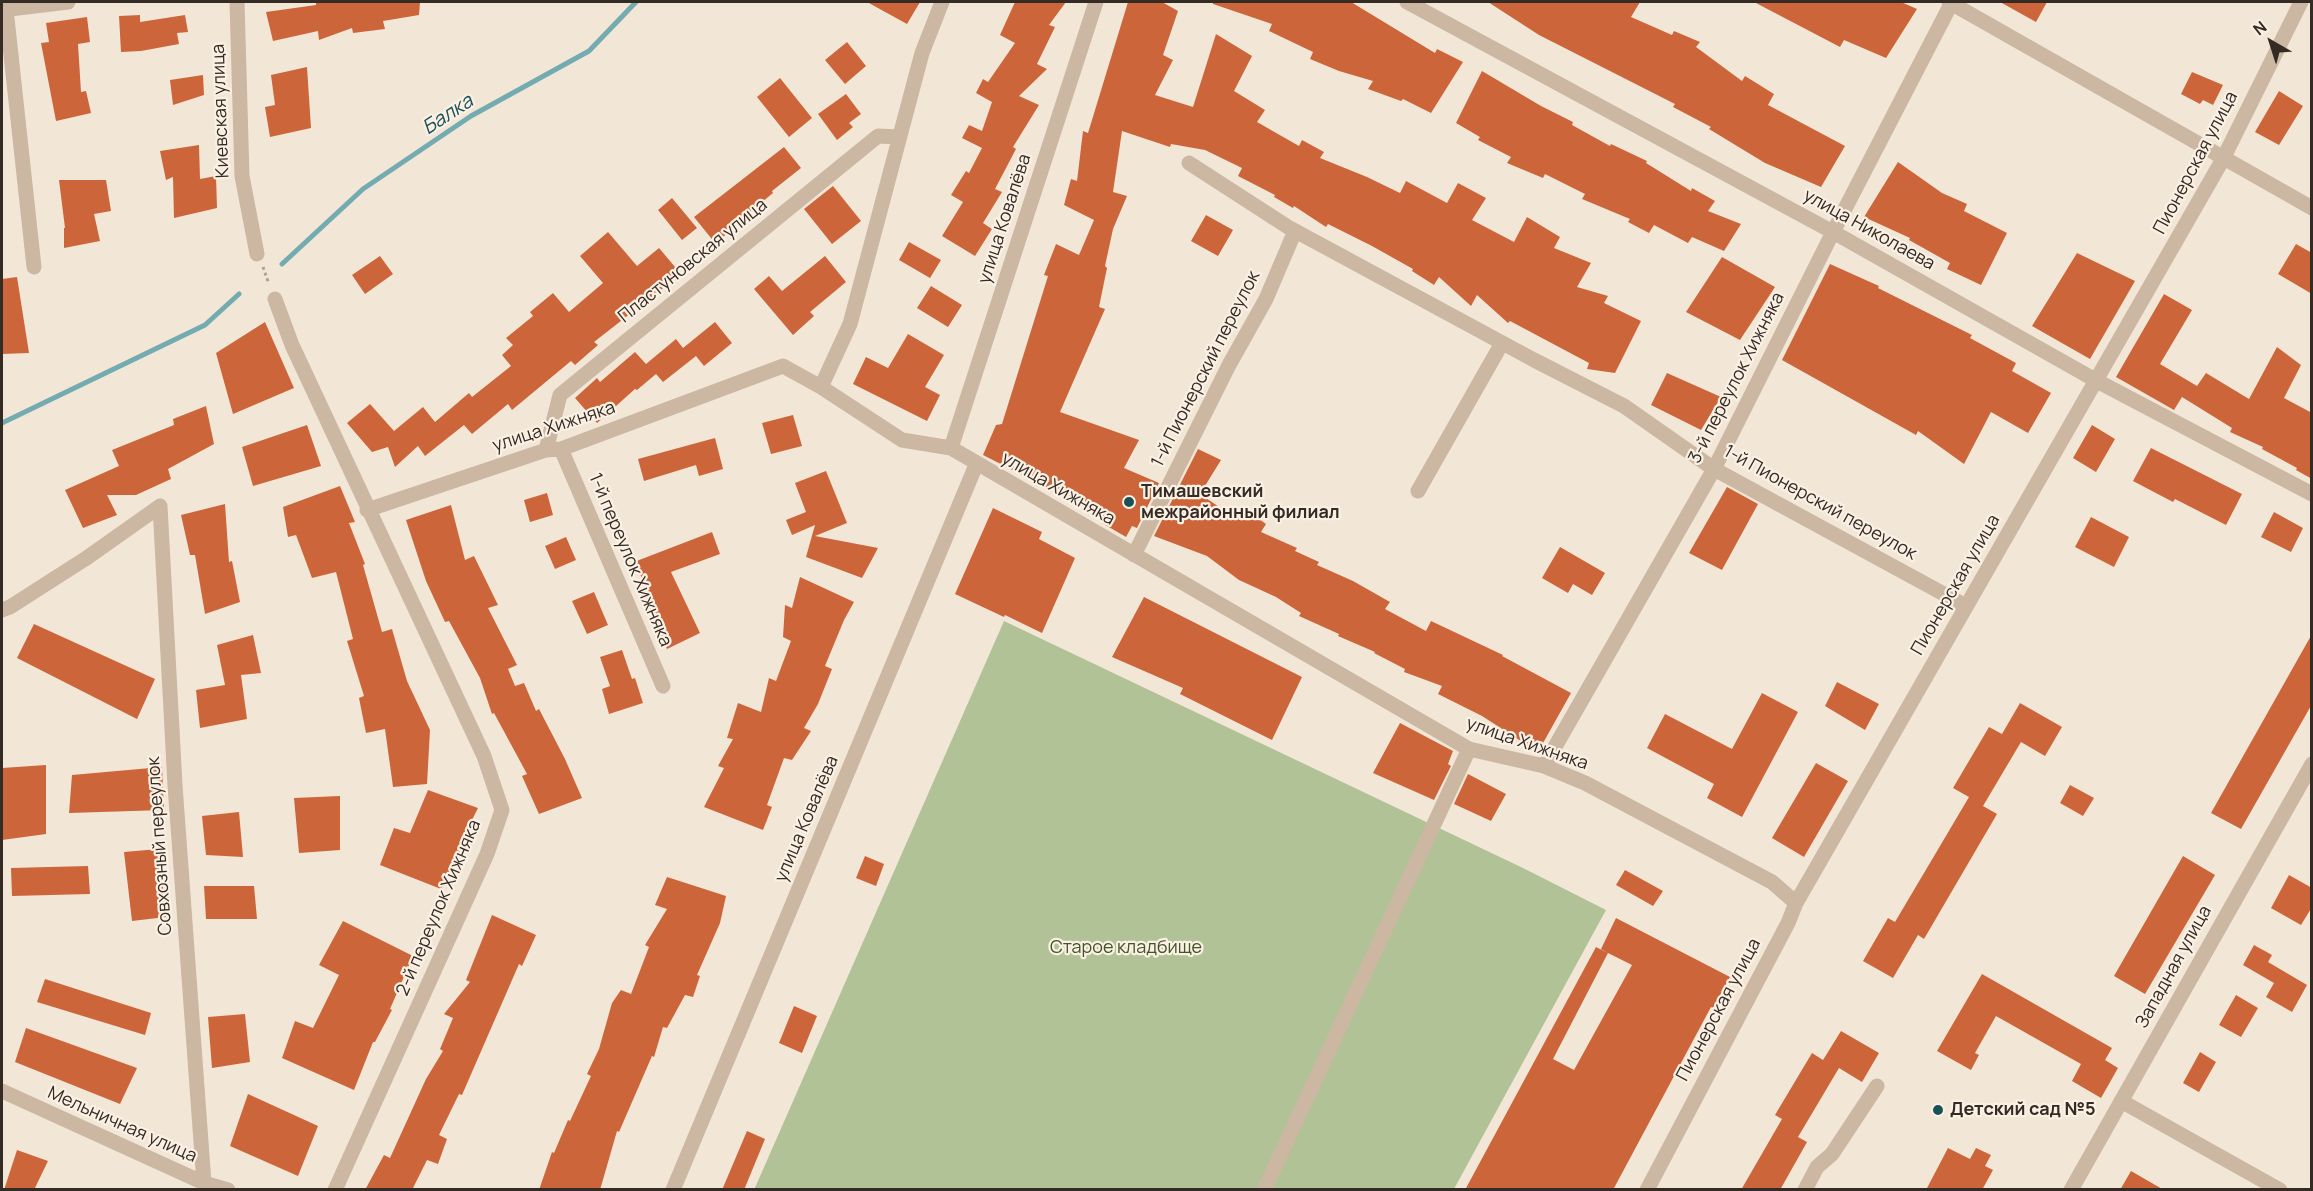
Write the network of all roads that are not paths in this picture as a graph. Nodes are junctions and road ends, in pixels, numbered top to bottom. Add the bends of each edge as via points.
1 (68, 2) edge
2 (237, 2) edge
3 (942, 2) edge
4 (1096, 2) edge
5 (1407, 2) edge
6 (1951, 2) edge
7 (2301, 2) edge
8 (4, 9) edge
9 (899, 137) junction
10 (2223, 159) junction
11 (1189, 163) dead end
12 (2312, 208) edge
13 (1295, 231) junction
14 (1833, 232) junction
15 (257, 254) road end
16 (34, 267) dead end
17 (275, 299) road end
18 (1502, 343) junction
19 (2097, 381) junction
20 (822, 387) junction
21 (951, 448) junction
22 (554, 449) junction
23 (976, 465) junction
24 (1714, 469) junction
25 (1418, 492) dead end
26 (2312, 494) edge
27 (367, 510) junction
28 (1134, 555) junction
29 (1966, 606) junction
30 (2, 610) edge
31 (663, 686) dead end
32 (1468, 749) junction
33 (2312, 764) edge
34 (1544, 766) junction
35 (1796, 903) junction
36 (1877, 1086) dead end
37 (2, 1091) edge
38 (2121, 1101) junction
39 (204, 1183) junction
40 (228, 1190) edge
41 (335, 1190) edge
42 (673, 1190) edge
43 (1264, 1190) edge
44 (1647, 1190) edge
45 (1805, 1190) edge
46 (2071, 1190) edge
47 (2280, 1190) edge

1 - 8 street
2 - 15 street, Киевская улица via 242,176
3 - 9 street via 922,53
4 - 21 street, улица Ковалёва
5 - 14 street, улица Николаева
6 - 10 street
6 - 14 street, 3-й переулок Хижняка
7 - 10 street, Пионерская улица
8 - 16 street
9 - 20 street via 850,324
9 - 22 street, Пластуновская улица via 878,136 560,394
10 - 12 street
10 - 19 street, Пионерская улица
11 - 13 street, 1-й Пионерский переулок
13 - 18 street, 1-й Пионерский переулок
13 - 28 street, 1-й Пионерский переулок via 1266,299
14 - 19 street, улица Николаева
14 - 24 street, 3-й переулок Хижняка
17 - 27 street
18 - 24 street, 1-й Пионерский переулок via 1624,406
18 - 25 street
19 - 26 street, улица Николаева
19 - 29 street, Пионерская улица
20 - 21 street, улица Хижняка via 902,440
20 - 22 street, улица Хижняка via 783,366
21 - 23 street, улица Хижняка
22 - 27 street, улица Хижняка
22 - 31 street, 1-й переулок Хижняка
23 - 28 street, улица Хижняка
23 - 42 street, улица Ковалёва
24 - 29 street, 1-й Пионерский переулок
24 - 34 street, 3-й переулок Хижняка
27 - 41 street, 2-й переулок Хижняка via 484,756 502,810 487,854
28 - 32 street, улица Хижняка
29 - 35 street, Пионерская улица
30 - 39 street, Совхозный переулок via 85,559 160,506 175,785
32 - 34 street, улица Хижняка
32 - 43 street
33 - 38 street, Западная улица
34 - 35 street, улица Хижняка via 1585,783 1772,882
35 - 44 street, Пионерская улица
36 - 45 street via 1832,1154 1817,1167
37 - 39 street, Мельничная улица
38 - 46 street, Западная улица
38 - 47 street
39 - 40 street, Мельничная улица

